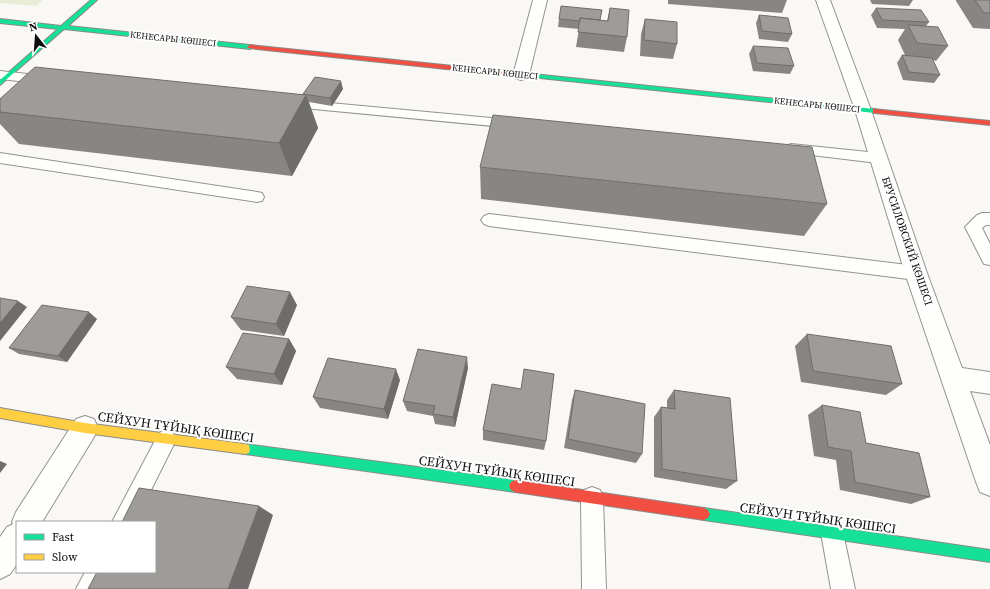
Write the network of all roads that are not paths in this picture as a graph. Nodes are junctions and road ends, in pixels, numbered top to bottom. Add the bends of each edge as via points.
1 (94, 0) edge
2 (540, 0) edge
3 (823, 0) edge
4 (0, 21) edge
5 (64, 27) junction
6 (521, 75) junction
7 (3, 78) edge
8 (55, 81) edge
9 (277, 102) edge
10 (863, 110) junction
11 (990, 123) edge
12 (530, 125) edge
13 (776, 148) edge
14 (0, 158) edge
15 (878, 158) junction
16 (257, 197) dead end
17 (990, 219) edge
18 (489, 220) dead end
19 (990, 259) edge
20 (916, 273) junction
21 (954, 378) junction
22 (990, 383) edge
23 (0, 414) edge
24 (85, 428) junction
25 (166, 440) junction
26 (990, 482) edge
27 (592, 498) junction
28 (27, 521) edge
29 (124, 521) edge
30 (832, 533) junction
31 (16, 539) edge
32 (990, 556) edge
33 (0, 564) edge
34 (96, 573) edge
35 (88, 589) edge
36 (594, 589) edge
37 (842, 589) edge

1 - 5 main road
2 - 6 street
3 - 10 street, БРУСИЛОВСКИЙ КӨШЕСІ
4 - 5 main road, КЕНЕСАРЫ КӨШЕСІ
5 - 6 main road, КЕНЕСАРЫ КӨШЕСІ
5 - 7 main road
6 - 10 main road, КЕНЕСАРЫ КӨШЕСІ
7 - 8 lane
9 - 12 lane
10 - 11 main road, КЕНЕСАРЫ КӨШЕСІ
10 - 15 street, БРУСИЛОВСКИЙ КӨШЕСІ
13 - 15 lane
14 - 16 lane
15 - 20 street, БРУСИЛОВСКИЙ КӨШЕСІ
17 - 19 lane via 982,219 973,227
18 - 20 lane
20 - 21 street, БРУСИЛОВСКИЙ КӨШЕСІ
21 - 22 street
21 - 26 street, БРУСИЛОВСКИЙ КӨШЕСІ
23 - 24 main road, СЕЙХУН ТҰЙЫҚ КӨШЕСІ
24 - 25 main road, СЕЙХУН ТҰЙЫҚ КӨШЕСІ
24 - 28 street
25 - 27 main road, СЕЙХУН ТҰЙЫҚ КӨШЕСІ
25 - 29 lane
27 - 30 main road, СЕЙХУН ТҰЙЫҚ КӨШЕСІ
27 - 36 lane
30 - 32 main road, СЕЙХУН ТҰЙЫҚ КӨШЕСІ
30 - 37 lane
31 - 33 street
34 - 35 lane

